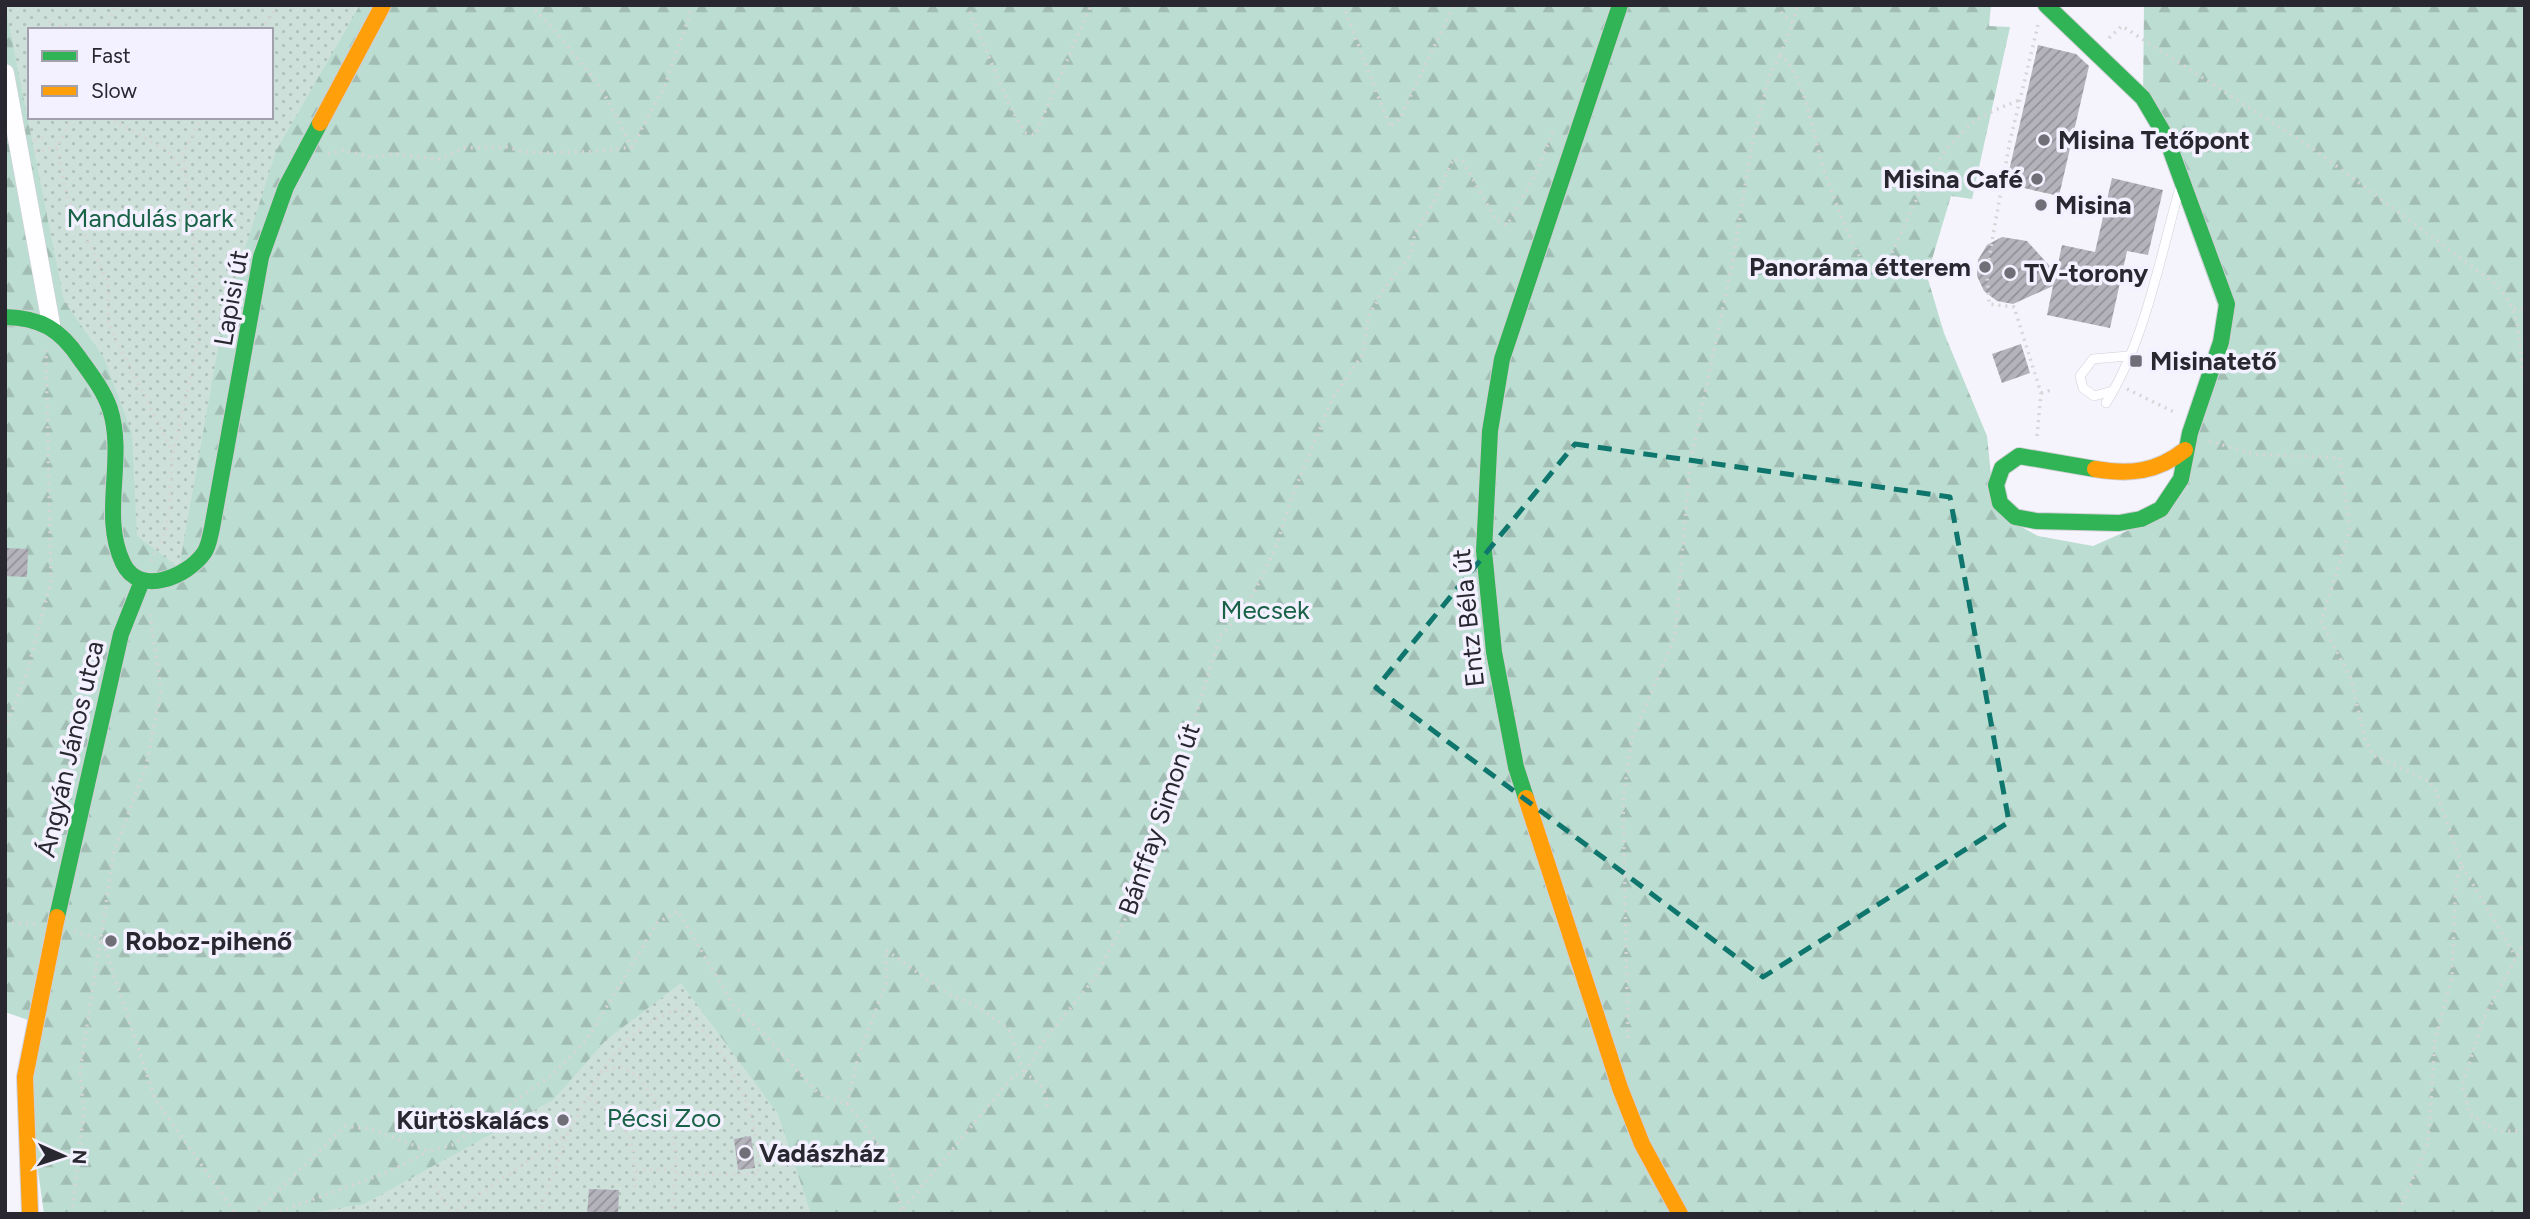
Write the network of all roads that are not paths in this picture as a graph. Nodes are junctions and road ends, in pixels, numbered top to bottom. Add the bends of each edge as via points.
1 (383, 5) edge
2 (1620, 5) edge
3 (2046, 5) edge
4 (5, 73) edge
5 (2181, 183) junction
6 (5, 317) edge
7 (46, 322) junction
8 (2128, 356) junction
9 (2118, 384) junction
10 (2106, 403) dead end
11 (2188, 443) junction
12 (142, 581) junction
13 (30, 1214) edge
14 (1680, 1214) edge

1 - 12 street, Lapisi út via 286,187 258,266 231,446 204,553 164,580
2 - 14 street, Entz Béla út via 1502,359 1490,431 1484,551 1494,652 1516,767 1620,1088 1642,1144
3 - 5 street via 2143,98 2166,137
4 - 7 street
5 - 8 lane via 2151,296
5 - 11 street via 2227,304 2226,329
6 - 7 street
7 - 12 street via 66,338 112,415 119,547 131,575
8 - 9 lane
8 - 9 lane via 2093,359 2080,376 2083,388 2094,396 2108,394
9 - 10 lane
11 - 11 street via 2173,464 2138,473 2019,456 2001,466 1998,498 2004,509 2019,518 2139,520 2164,507 2180,482
12 - 13 street, Ángyán János utca via 121,634 33,1025 25,1077

